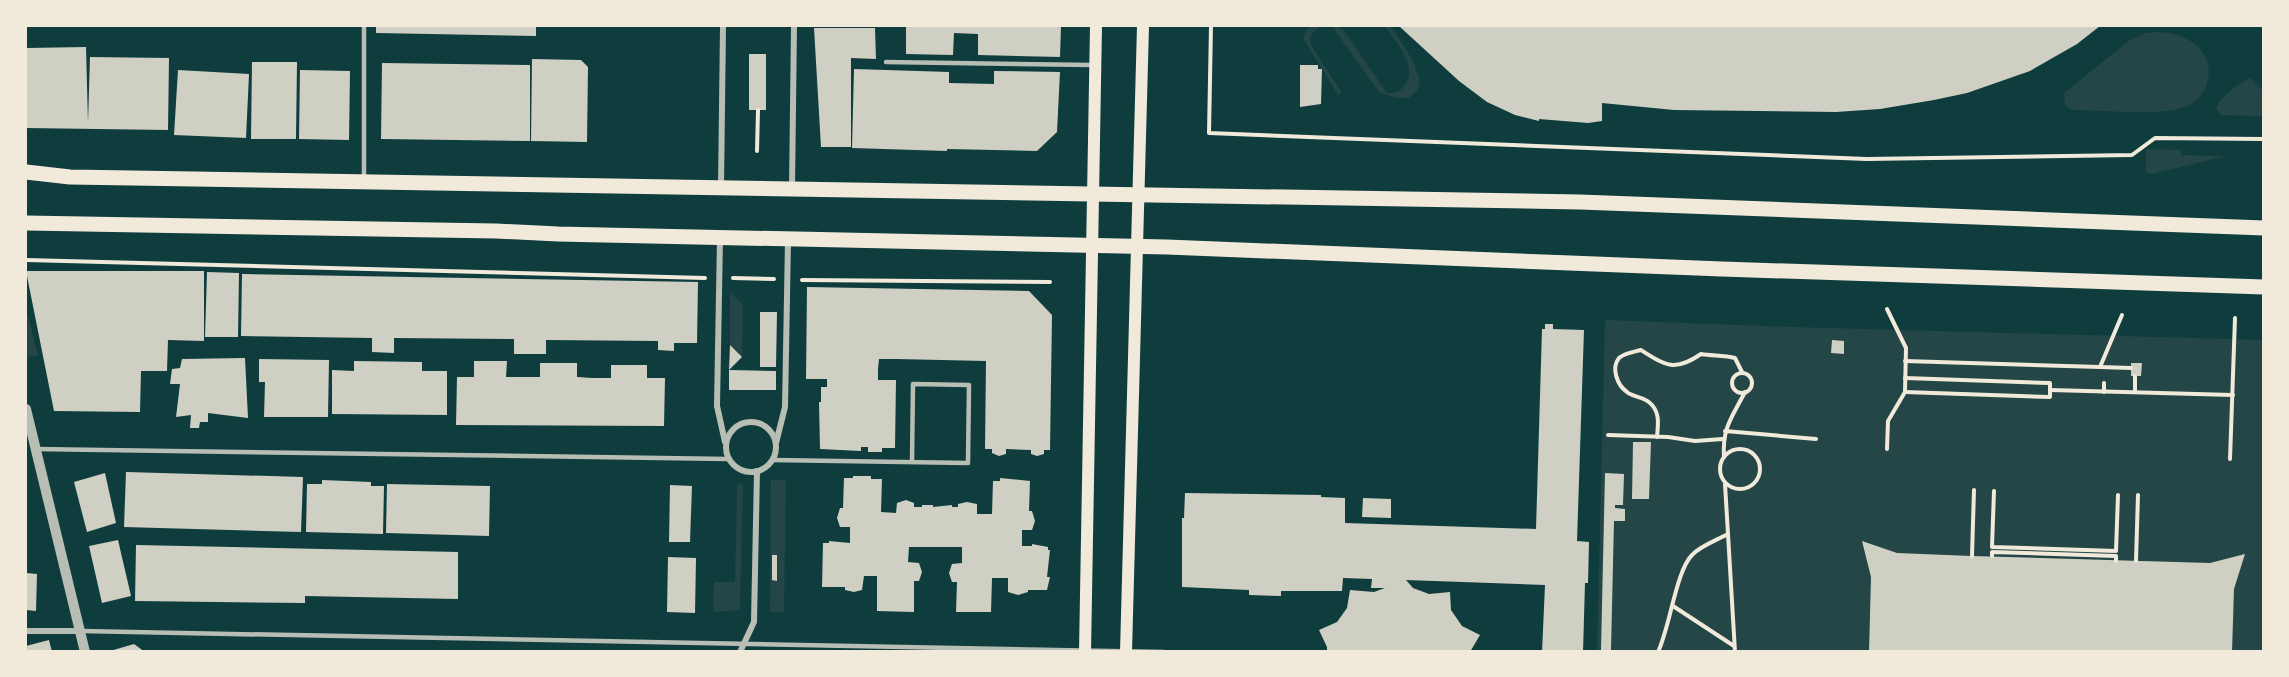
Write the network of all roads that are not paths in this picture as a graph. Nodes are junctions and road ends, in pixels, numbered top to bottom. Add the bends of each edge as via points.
1 (364, 26) edge
2 (723, 26) edge
3 (794, 26) edge
4 (1096, 26) edge
5 (1143, 26) edge
6 (886, 62) dead end
7 (1096, 65) junction
8 (26, 172) edge
9 (364, 182) junction
10 (721, 188) junction
11 (792, 189) junction
12 (1094, 194) junction
13 (1138, 195) junction
14 (26, 224) edge
15 (2264, 228) edge
16 (720, 238) junction
17 (788, 239) junction
18 (1092, 246) junction
19 (1136, 247) junction
20 (2264, 287) edge
21 (26, 408) edge
22 (725, 442) junction
23 (776, 443) junction
24 (35, 449) junction
25 (728, 459) junction
26 (773, 460) junction
27 (912, 462) junction
28 (757, 471) junction
29 (26, 631) edge
30 (80, 631) junction
31 (744, 643) junction
32 (1084, 650) edge
33 (85, 651) edge
34 (740, 651) edge
35 (1126, 651) edge
36 (1164, 651) edge

1 - 9 lane
2 - 10 street
3 - 11 street
4 - 7 main road
5 - 13 main road
6 - 7 lane
7 - 12 main road
8 - 9 main road via 70,177
9 - 10 main road
10 - 11 main road
11 - 12 main road
12 - 13 main road
12 - 18 main road
13 - 15 main road via 1580,202
13 - 19 main road
14 - 16 main road
16 - 17 main road
16 - 22 street via 717,406
17 - 18 main road
17 - 23 street via 785,407
18 - 19 main road
18 - 32 main road
19 - 20 main road
19 - 35 main road
21 - 24 street
22 - 23 street via 734,427 751,421 768,428
22 - 25 street
23 - 26 street
24 - 25 lane
24 - 30 street
25 - 28 street via 741,471
26 - 27 lane
26 - 28 street
27 - 27 lane via 968,463 969,385 913,384
28 - 31 street via 754,622
29 - 30 street
30 - 31 lane
30 - 33 street
31 - 32 lane
31 - 34 street
32 - 35 lane
35 - 36 lane

